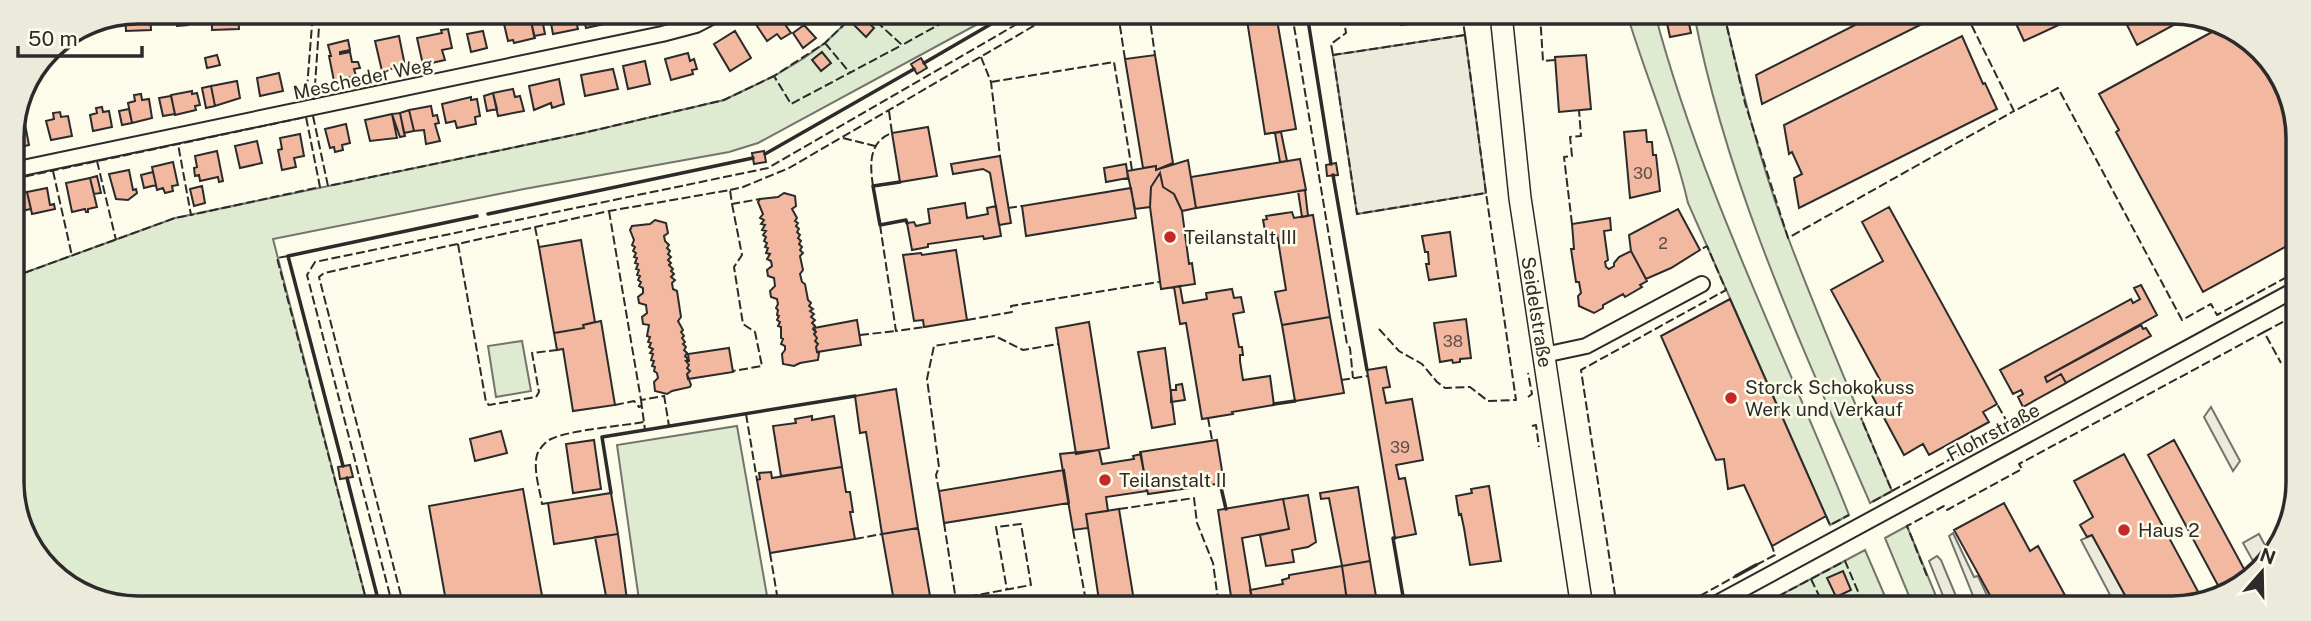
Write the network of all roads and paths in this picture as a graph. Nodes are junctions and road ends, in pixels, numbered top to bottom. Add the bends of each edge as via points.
1 (697, 24) edge
2 (1503, 24) edge
3 (25, 168) edge
4 (1702, 284) dead end
5 (2286, 294) edge
6 (1544, 355) junction
7 (1579, 596) edge
8 (1730, 596) edge

1 - 3 street, Mescheder Weg
2 - 6 main road, Seidelstraße via 1520,198
4 - 6 street via 1586,346
5 - 8 street, Flohrstraße
6 - 7 main road, Seidelstraße

